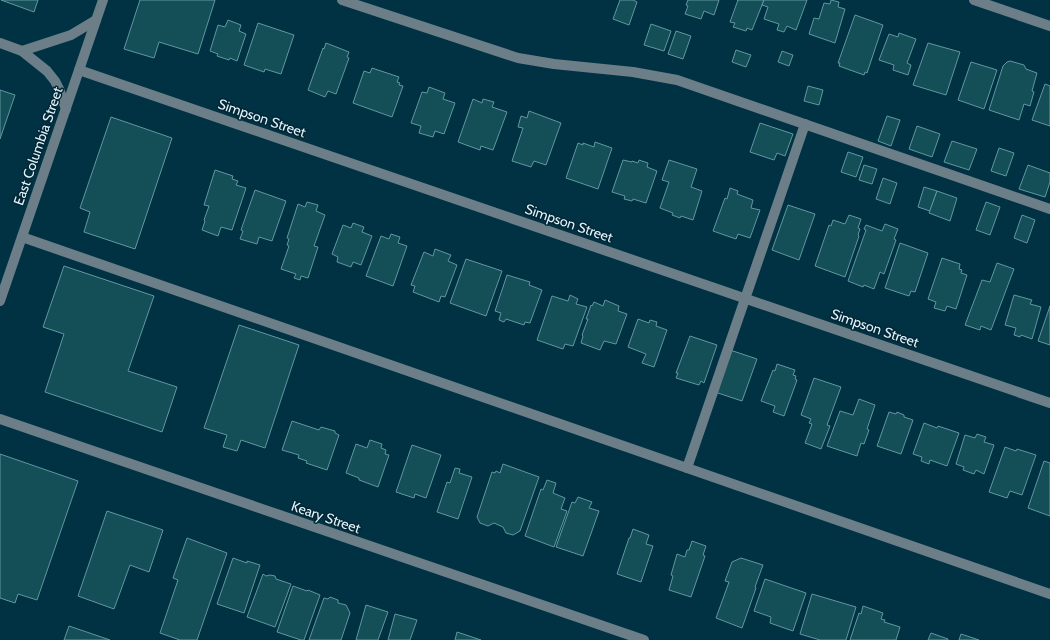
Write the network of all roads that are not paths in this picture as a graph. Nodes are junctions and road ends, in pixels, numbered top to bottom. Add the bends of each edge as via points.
1 (103, 0) edge
2 (342, 0) edge
3 (974, 0) edge
4 (96, 20) junction
5 (1050, 26) edge
6 (0, 42) edge
7 (22, 51) junction
8 (79, 70) junction
9 (66, 109) junction
10 (805, 124) junction
11 (1050, 209) edge
12 (22, 237) junction
13 (746, 298) junction
14 (0, 301) edge
15 (1050, 403) edge
16 (0, 419) edge
17 (687, 468) junction
18 (1050, 594) edge
19 (644, 640) edge

1 - 4 street, East Columbia Street
2 - 10 street via 518,58 677,80
3 - 5 street
4 - 7 street via 71,35
4 - 8 street, East Columbia Street
6 - 7 street
7 - 9 street via 47,70 59,89
8 - 9 street, East Columbia Street
8 - 13 street, Simpson Street
9 - 12 street, East Columbia Street
10 - 11 street
10 - 13 street
12 - 14 street, East Columbia Street
12 - 17 street
13 - 15 street, Simpson Street
13 - 17 street
16 - 19 street, Keary Street
17 - 18 street

